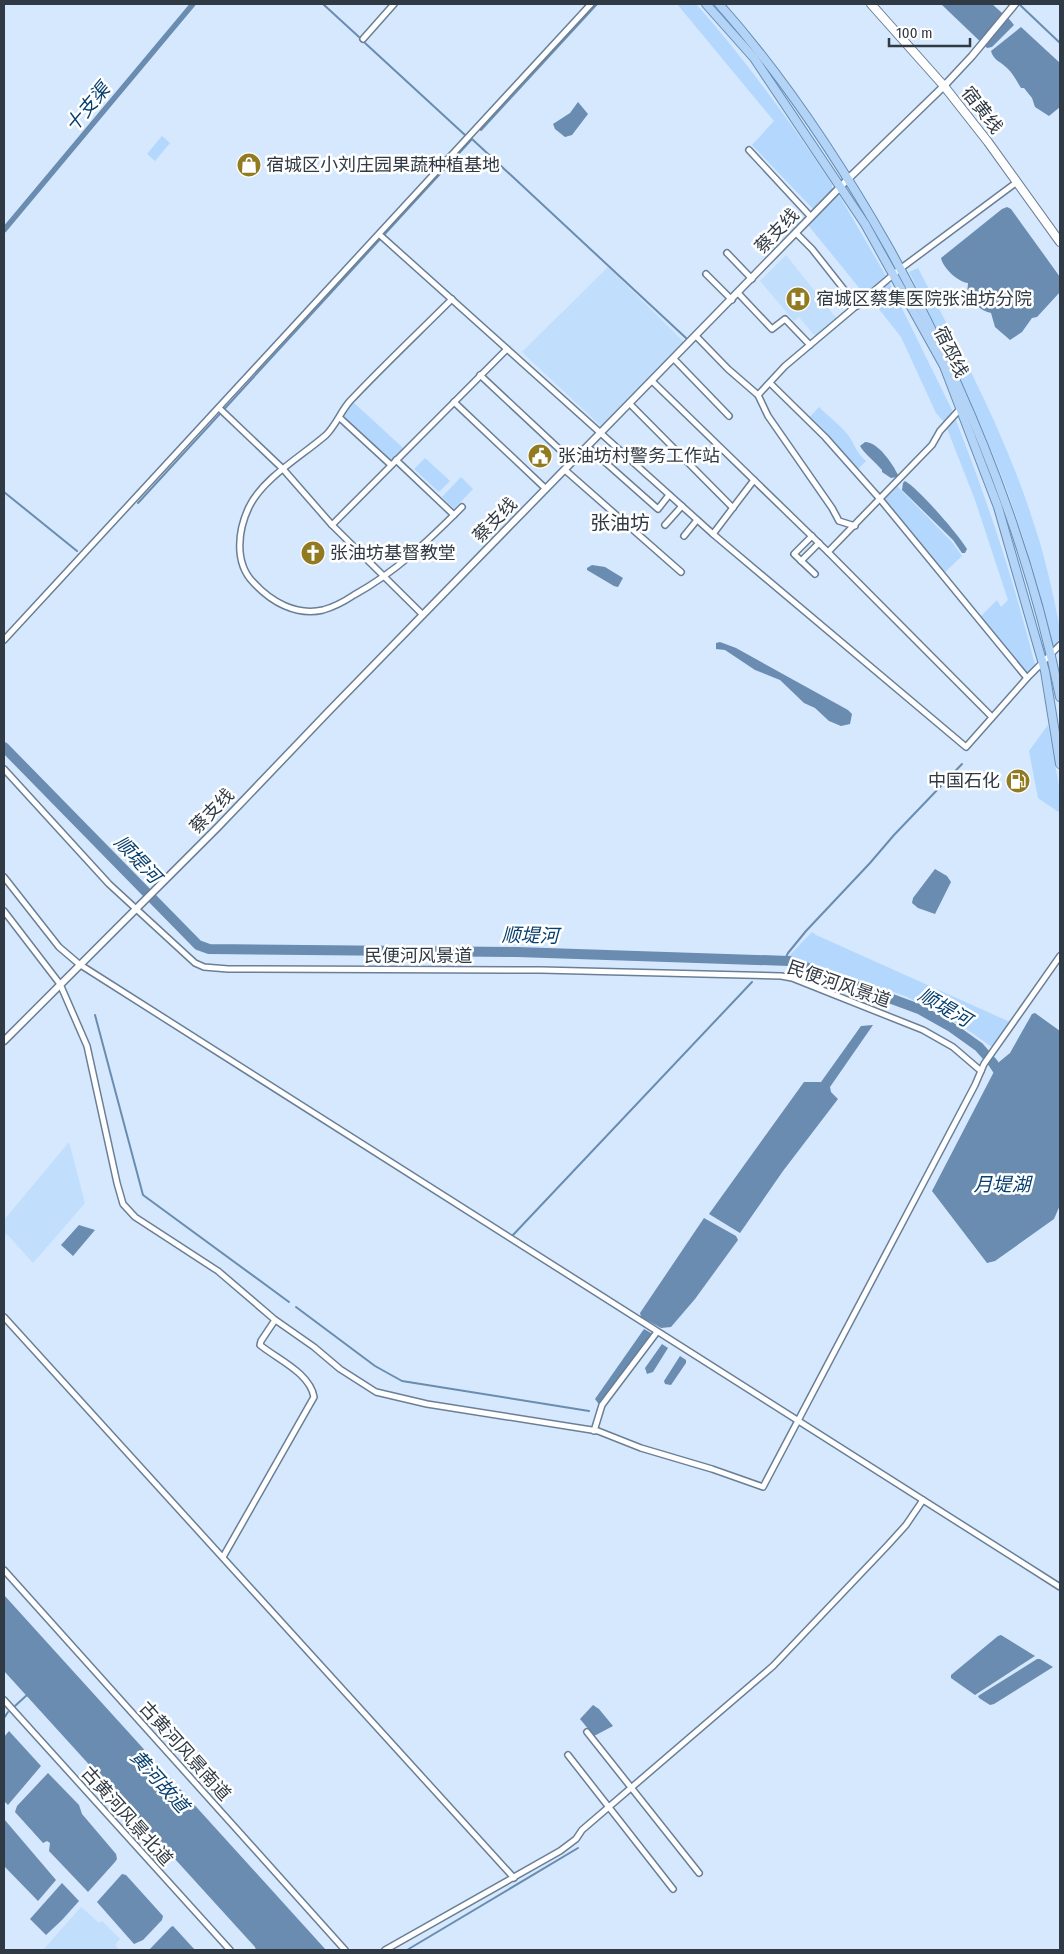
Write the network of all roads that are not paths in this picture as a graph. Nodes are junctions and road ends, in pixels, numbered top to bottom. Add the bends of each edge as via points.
1 (394, 4) edge
2 (591, 4) edge
3 (706, 4) edge
4 (719, 4) edge
5 (872, 4) edge
6 (1015, 4) edge
7 (363, 39) dead end
8 (944, 86) junction
9 (748, 150) dead end
10 (848, 179) junction
11 (1017, 182) junction
12 (840, 187) junction
13 (811, 217) junction
14 (796, 233) junction
15 (381, 236) junction
16 (1060, 242) edge
17 (727, 253) dead end
18 (900, 269) junction
19 (706, 274) dead end
20 (894, 276) junction
21 (752, 279) junction
22 (738, 293) junction
23 (452, 299) junction
24 (732, 300) junction
25 (857, 306) junction
26 (696, 336) junction
27 (810, 345) junction
28 (507, 349) junction
29 (674, 359) junction
30 (480, 375) junction
31 (652, 381) junction
32 (770, 383) junction
33 (758, 395) junction
34 (454, 402) junction
35 (630, 404) junction
36 (960, 409) junction
37 (221, 410) junction
38 (729, 416) dead end
39 (340, 418) junction
40 (600, 434) junction
41 (588, 447) junction
42 (396, 460) junction
43 (573, 462) junction
44 (391, 465) junction
45 (283, 469) junction
46 (565, 470) junction
47 (754, 480) junction
48 (546, 489) junction
49 (669, 495) junction
50 (880, 499) junction
51 (682, 506) junction
52 (462, 507) dead end
53 (733, 508) junction
54 (454, 515) junction
55 (697, 520) junction
56 (332, 525) junction
57 (665, 525) dead end
58 (855, 526) junction
59 (713, 534) junction
60 (684, 536) dead end
61 (812, 536) junction
62 (819, 543) junction
63 (828, 552) junction
64 (801, 561) junction
65 (681, 572) dead end
66 (815, 574) dead end
67 (384, 577) junction
68 (423, 614) junction
69 (4, 640) edge
70 (1060, 644) edge
71 (1051, 655) junction
72 (1042, 663) junction
73 (1027, 678) junction
74 (1060, 698) edge
75 (992, 717) junction
76 (1060, 764) edge
77 (4, 769) edge
78 (4, 877) edge
79 (135, 909) junction
80 (4, 911) edge
81 (1060, 956) edge
82 (79, 964) junction
83 (60, 984) junction
84 (4, 1040) edge
85 (981, 1071) junction
86 (4, 1317) edge
87 (275, 1320) junction
88 (657, 1332) junction
89 (798, 1421) junction
90 (594, 1431) junction
91 (923, 1500) junction
92 (223, 1557) junction
93 (4, 1570) edge
94 (1060, 1587) edge
95 (4, 1700) edge
96 (587, 1732) dead end
97 (568, 1755) dead end
98 (631, 1787) junction
99 (609, 1806) junction
100 (699, 1873) dead end
101 (514, 1878) junction
102 (673, 1889) dead end
103 (230, 1950) edge
104 (345, 1950) edge
105 (385, 1950) edge

1 - 7 street
2 - 15 street
3 - 12 main road, 宿邳线 via 754,58
4 - 10 main road, 宿邳线 via 783,84
5 - 8 main road, 宿黄线
6 - 8 street, 蔡支线
8 - 10 street, 蔡支线
8 - 11 main road, 宿黄线
9 - 13 street
10 - 12 street, 蔡支线
10 - 18 main road, 宿邳线
11 - 16 main road, 宿黄线
11 - 18 street
12 - 13 street, 蔡支线
12 - 20 main road, 宿邳线
13 - 14 street, 蔡支线
14 - 21 street, 蔡支线
14 - 25 street
15 - 23 street
15 - 37 street
17 - 21 street
18 - 20 street
18 - 71 main road, 宿邳线 via 944,352 976,424 1016,531
19 - 24 street
20 - 25 street
20 - 36 main road, 宿邳线 via 944,366
21 - 22 street, 蔡支线
22 - 24 street, 蔡支线
22 - 27 street via 772,329 785,319
23 - 28 street
23 - 39 street via 348,403
24 - 26 street, 蔡支线
25 - 27 street
26 - 29 street, 蔡支线
26 - 33 street
27 - 32 street
28 - 30 street
28 - 40 street
29 - 31 street, 蔡支线
29 - 38 street
30 - 34 street
30 - 43 street
31 - 35 street, 蔡支线
31 - 47 street
32 - 33 street
32 - 50 street via 826,437
33 - 58 street via 768,416 839,522
34 - 42 street
34 - 48 street
35 - 40 street, 蔡支线
35 - 53 street
36 - 50 street via 932,445
36 - 72 main road, 宿邳线 via 998,507
37 - 45 street
37 - 69 street
39 - 44 street
39 - 45 street via 327,434
40 - 41 street, 蔡支线
40 - 49 street
41 - 43 street, 蔡支线
41 - 49 street via 658,509
42 - 44 street
42 - 54 street
43 - 46 street, 蔡支线
44 - 56 street
45 - 56 street
45 - 67 street via 254,499 240,537 243,568 259,589 290,609 323,610
46 - 48 street, 蔡支线
46 - 65 street
47 - 53 street
47 - 61 street
48 - 68 street, 蔡支线
49 - 51 street
50 - 58 street
50 - 73 street
51 - 55 street
51 - 57 street
52 - 54 street
53 - 59 street
54 - 67 street
55 - 59 street
55 - 60 street
56 - 67 street
58 - 63 street
59 - 75 street via 966,747
61 - 62 street
61 - 64 street via 794,554
62 - 63 street
62 - 64 street
63 - 75 street
64 - 66 street
67 - 68 street
68 - 79 street, 蔡支线
70 - 71 street
71 - 72 street
71 - 74 main road, 宿邳线
72 - 73 street
72 - 76 main road, 宿邳线
73 - 75 street
77 - 79 street, 民便河风景道
78 - 82 street via 59,947
79 - 82 street, 蔡支线
79 - 85 street, 民便河风景道 via 195,963 204,967 542,970 786,977 924,1030
80 - 83 street
81 - 85 street
82 - 83 street, 蔡支线
82 - 88 street
83 - 84 street, 蔡支线
83 - 87 street via 87,1046 123,1204 135,1217 218,1271
85 - 89 street
86 - 92 street
87 - 90 street via 376,1392 428,1404
87 - 92 street via 260,1345 300,1375 310,1385 314,1397
88 - 89 street
88 - 90 street via 602,1405
89 - 90 street via 763,1487
89 - 91 street
91 - 94 street
91 - 98 street via 906,1525 773,1666
92 - 101 street
93 - 104 street, 古黄河风景南道
95 - 103 street, 古黄河风景北道
96 - 98 street
97 - 99 street
98 - 99 street
98 - 100 street
99 - 101 street via 560,1852
99 - 102 street
101 - 105 street

